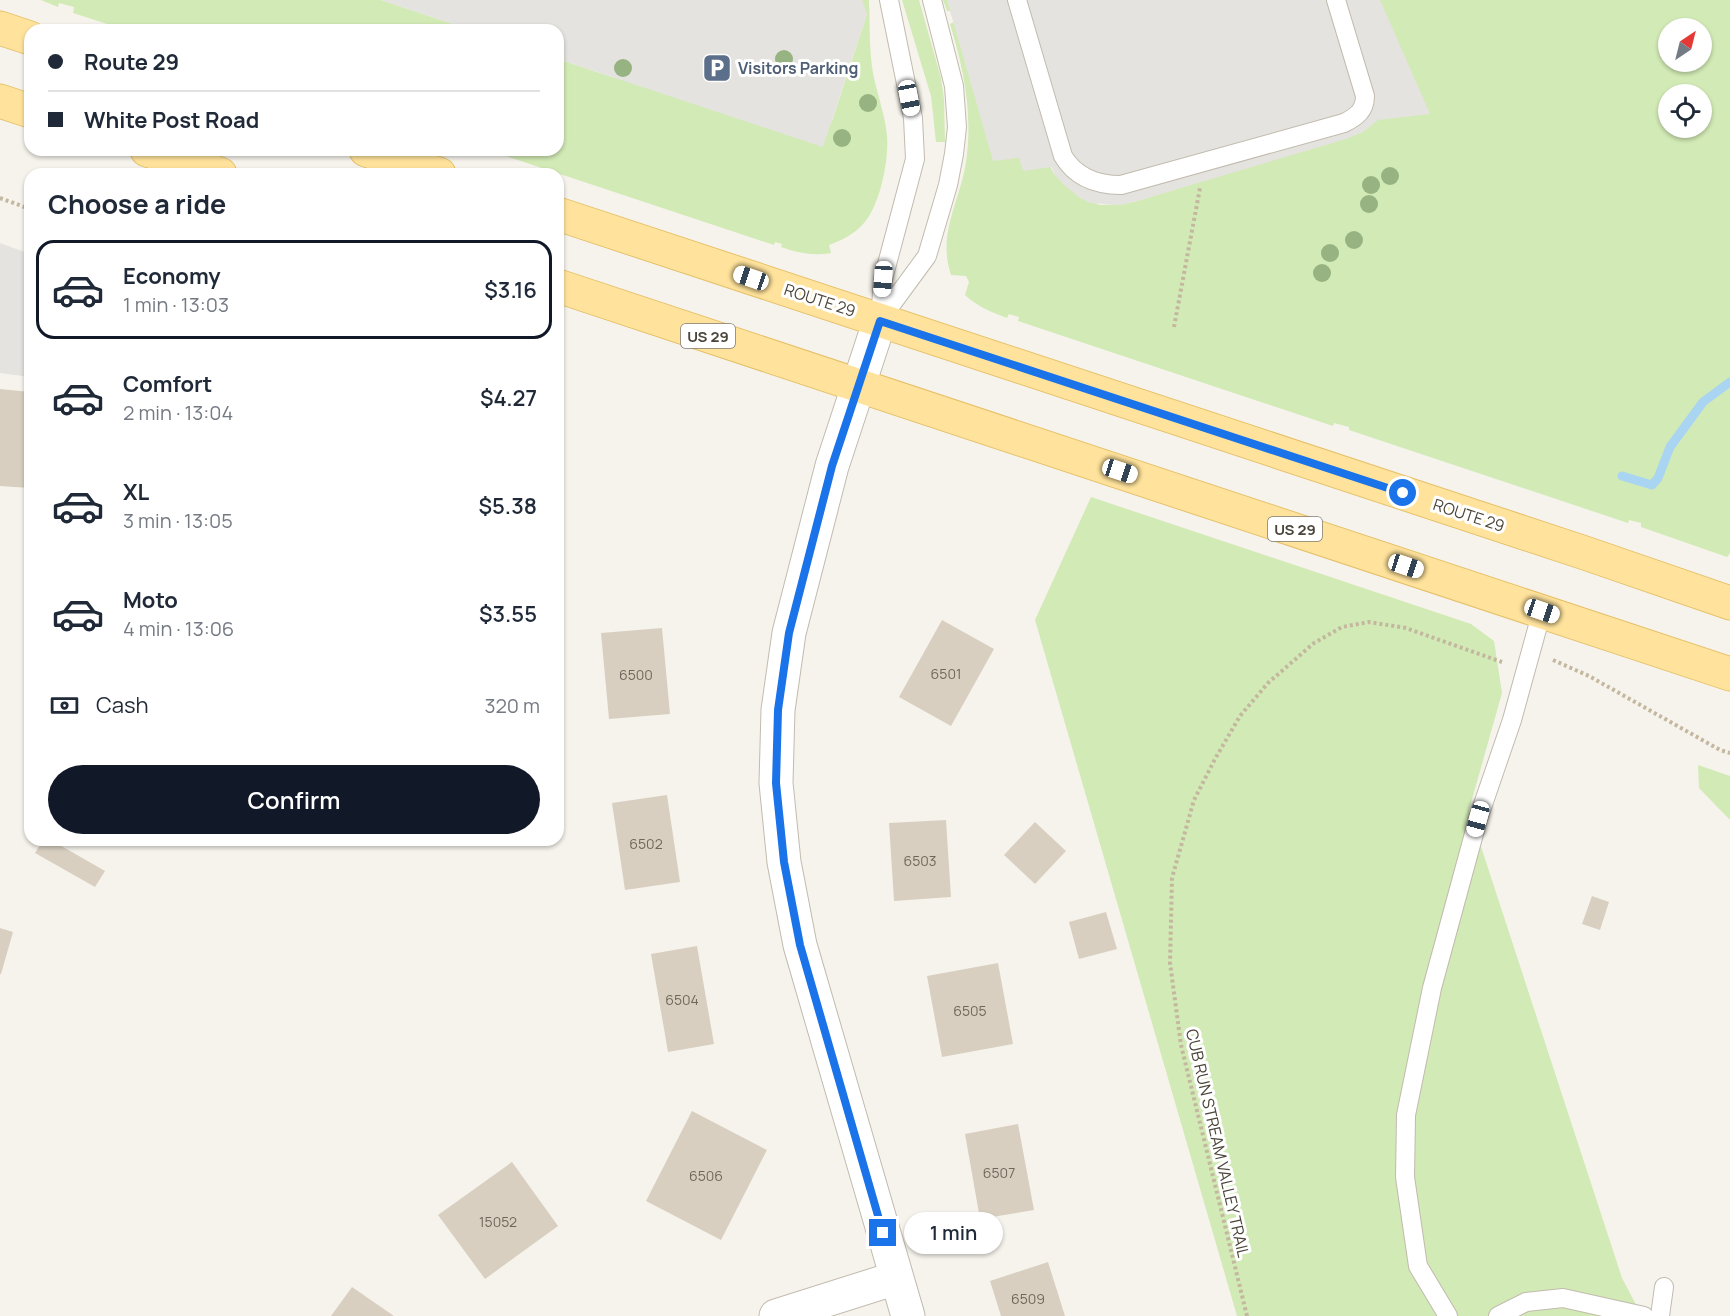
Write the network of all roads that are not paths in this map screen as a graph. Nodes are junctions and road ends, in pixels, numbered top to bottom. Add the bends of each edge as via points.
1 (889, 0) edge
2 (932, 0) edge
3 (1017, 0) edge
4 (1336, 0) edge
5 (0, 28) edge
6 (24, 36) edge
7 (0, 101) edge
8 (24, 109) edge
9 (165, 156) edge
10 (384, 156) edge
11 (202, 168) edge
12 (421, 168) edge
13 (564, 216) edge
14 (564, 288) edge
15 (880, 321) junction
16 (859, 385) junction
17 (1730, 603) edge
18 (1542, 611) junction
19 (1730, 674) edge
20 (896, 1278) junction
21 (1664, 1287) dead end
22 (776, 1316) edge
23 (908, 1316) edge
24 (1448, 1316) edge
25 (1498, 1316) edge
26 (1644, 1316) edge
27 (1660, 1316) edge

1 - 15 lane via 913,118 915,159 883,279
2 - 15 lane via 954,86 954,153 927,256
3 - 4 lane via 1059,144 1070,167 1093,182 1107,185 1121,185 1344,123 1360,112 1365,96
5 - 6 main road
7 - 8 main road
9 - 11 main road
10 - 12 main road
13 - 15 main road, ROUTE 29
14 - 16 main road, US 29
15 - 16 street
15 - 17 main road, ROUTE 29
16 - 18 main road, US 29
16 - 20 street via 832,466 789,633 778,710 776,783 784,862 800,945
18 - 19 main road, US 29
18 - 24 lane via 1478,819 1435,977 1406,1115 1405,1177 1418,1266
20 - 22 street
20 - 23 street
21 - 27 lane
25 - 26 lane via 1526,1302 1563,1298

